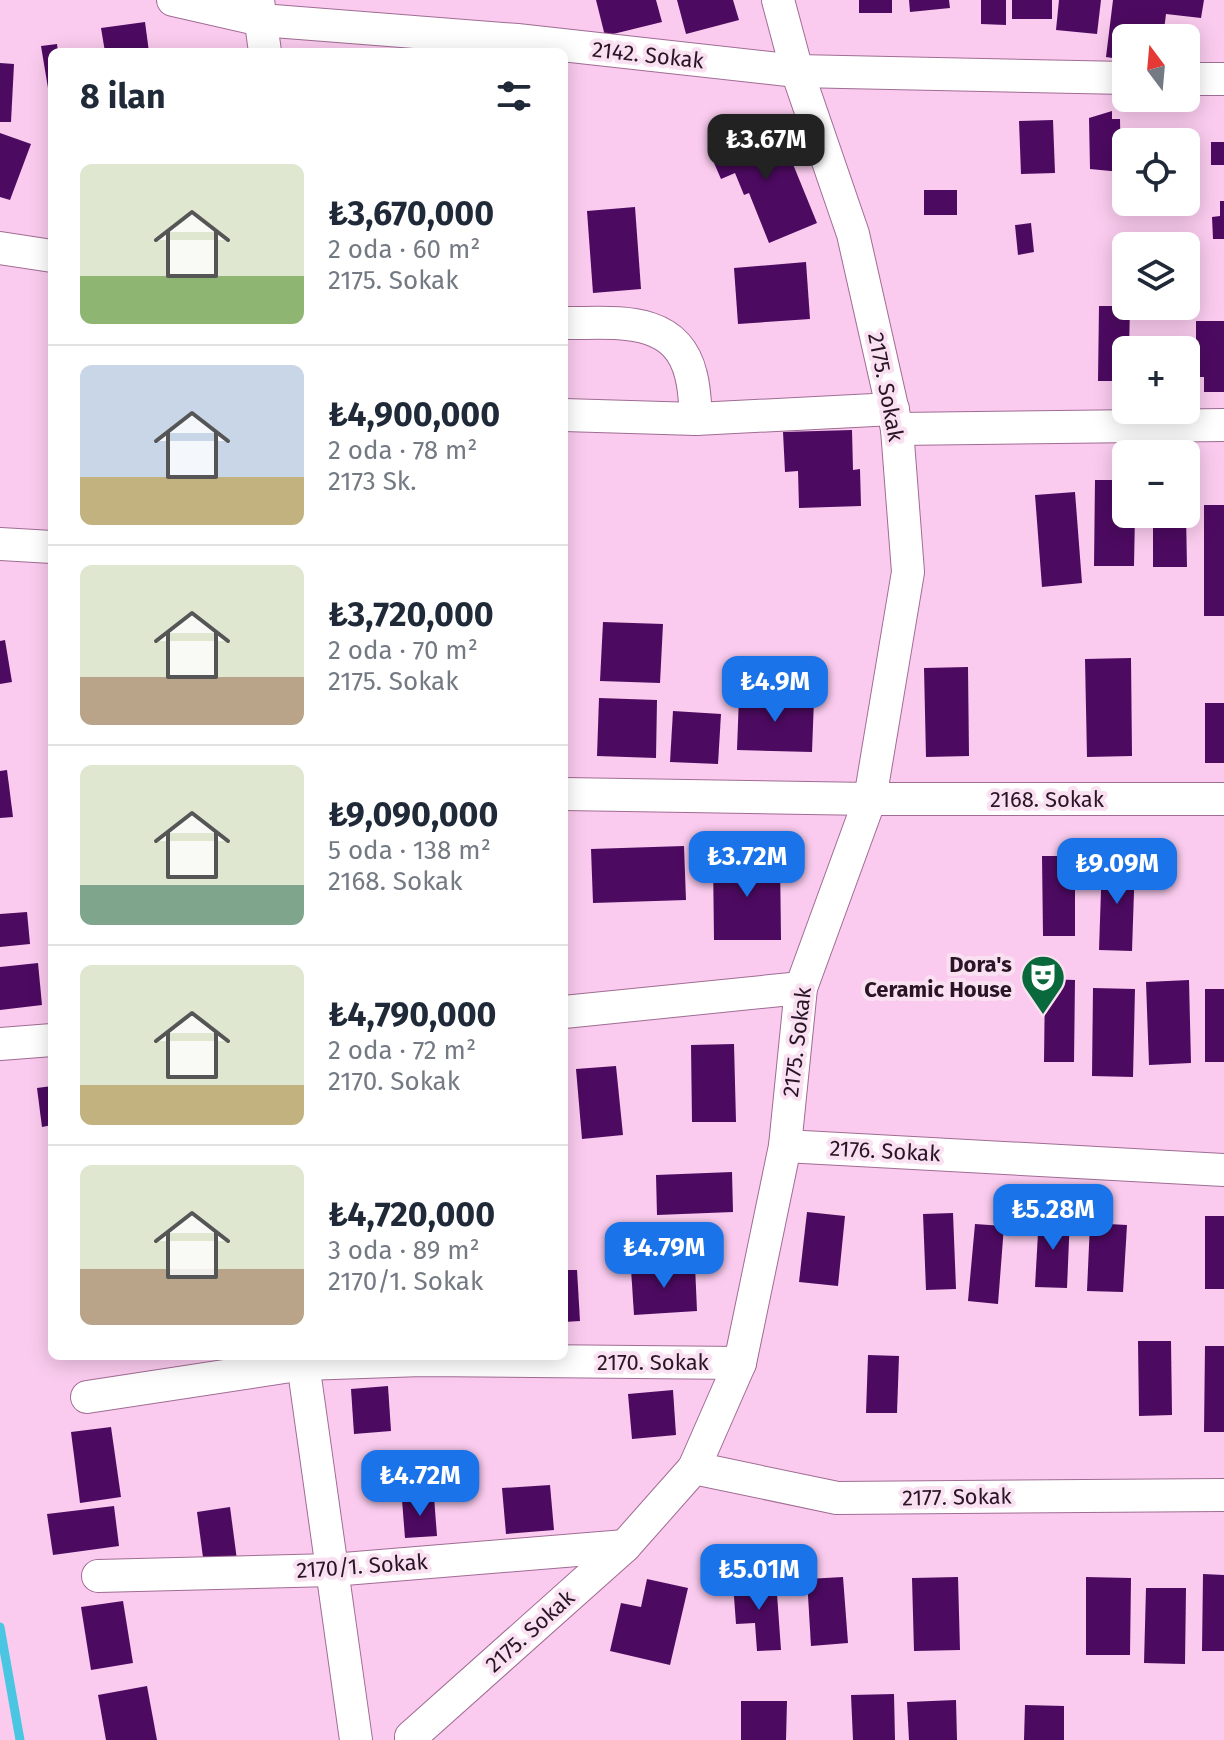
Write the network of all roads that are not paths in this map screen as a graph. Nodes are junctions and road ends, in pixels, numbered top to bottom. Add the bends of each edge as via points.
1 (173, 0) edge
2 (778, 0) edge
3 (260, 10) edge
4 (265, 48) edge
5 (797, 71) junction
6 (1112, 78) edge
7 (1200, 79) edge
8 (1224, 79) edge
9 (0, 248) edge
10 (48, 255) edge
11 (568, 323) edge
12 (568, 415) edge
13 (696, 419) junction
14 (895, 419) junction
15 (1224, 425) edge
16 (0, 544) edge
17 (48, 547) edge
18 (568, 794) edge
19 (870, 799) junction
20 (1224, 799) edge
21 (801, 988) junction
22 (568, 1012) edge
23 (48, 1040) edge
24 (0, 1044) edge
25 (785, 1146) junction
26 (1224, 1170) edge
27 (303, 1360) edge
28 (549, 1360) edge
29 (740, 1363) junction
30 (87, 1397) dead end
31 (694, 1468) junction
32 (1224, 1495) edge
33 (625, 1546) junction
34 (332, 1570) junction
35 (98, 1576) dead end
36 (356, 1740) edge
37 (411, 1740) edge

1 - 3 street, 2142. Sokak
2 - 5 street, 2175. Sokak
3 - 4 street
3 - 5 street, 2142. Sokak
5 - 6 street, 2142. Sokak
5 - 14 street, 2175. Sokak via 853,234
7 - 8 street
9 - 10 street
11 - 13 street via 638,324 667,338 691,372
12 - 13 street
13 - 14 street
14 - 15 street
14 - 19 street, 2175. Sokak via 908,572
16 - 17 street
18 - 19 street, 2168. Sokak
19 - 20 street, 2168. Sokak
19 - 21 street, 2175. Sokak
21 - 22 street
21 - 25 street, 2175. Sokak
23 - 24 street
25 - 26 street, 2176. Sokak
25 - 29 street, 2175. Sokak
27 - 30 street, 2170. Sokak
27 - 34 street
28 - 29 street, 2170. Sokak
29 - 31 street, 2175. Sokak
31 - 32 street, 2177. Sokak via 837,1498
31 - 33 street, 2175. Sokak
33 - 34 street, 2170/1. Sokak
33 - 37 street, 2175. Sokak
34 - 35 street, 2170/1. Sokak
34 - 36 street

